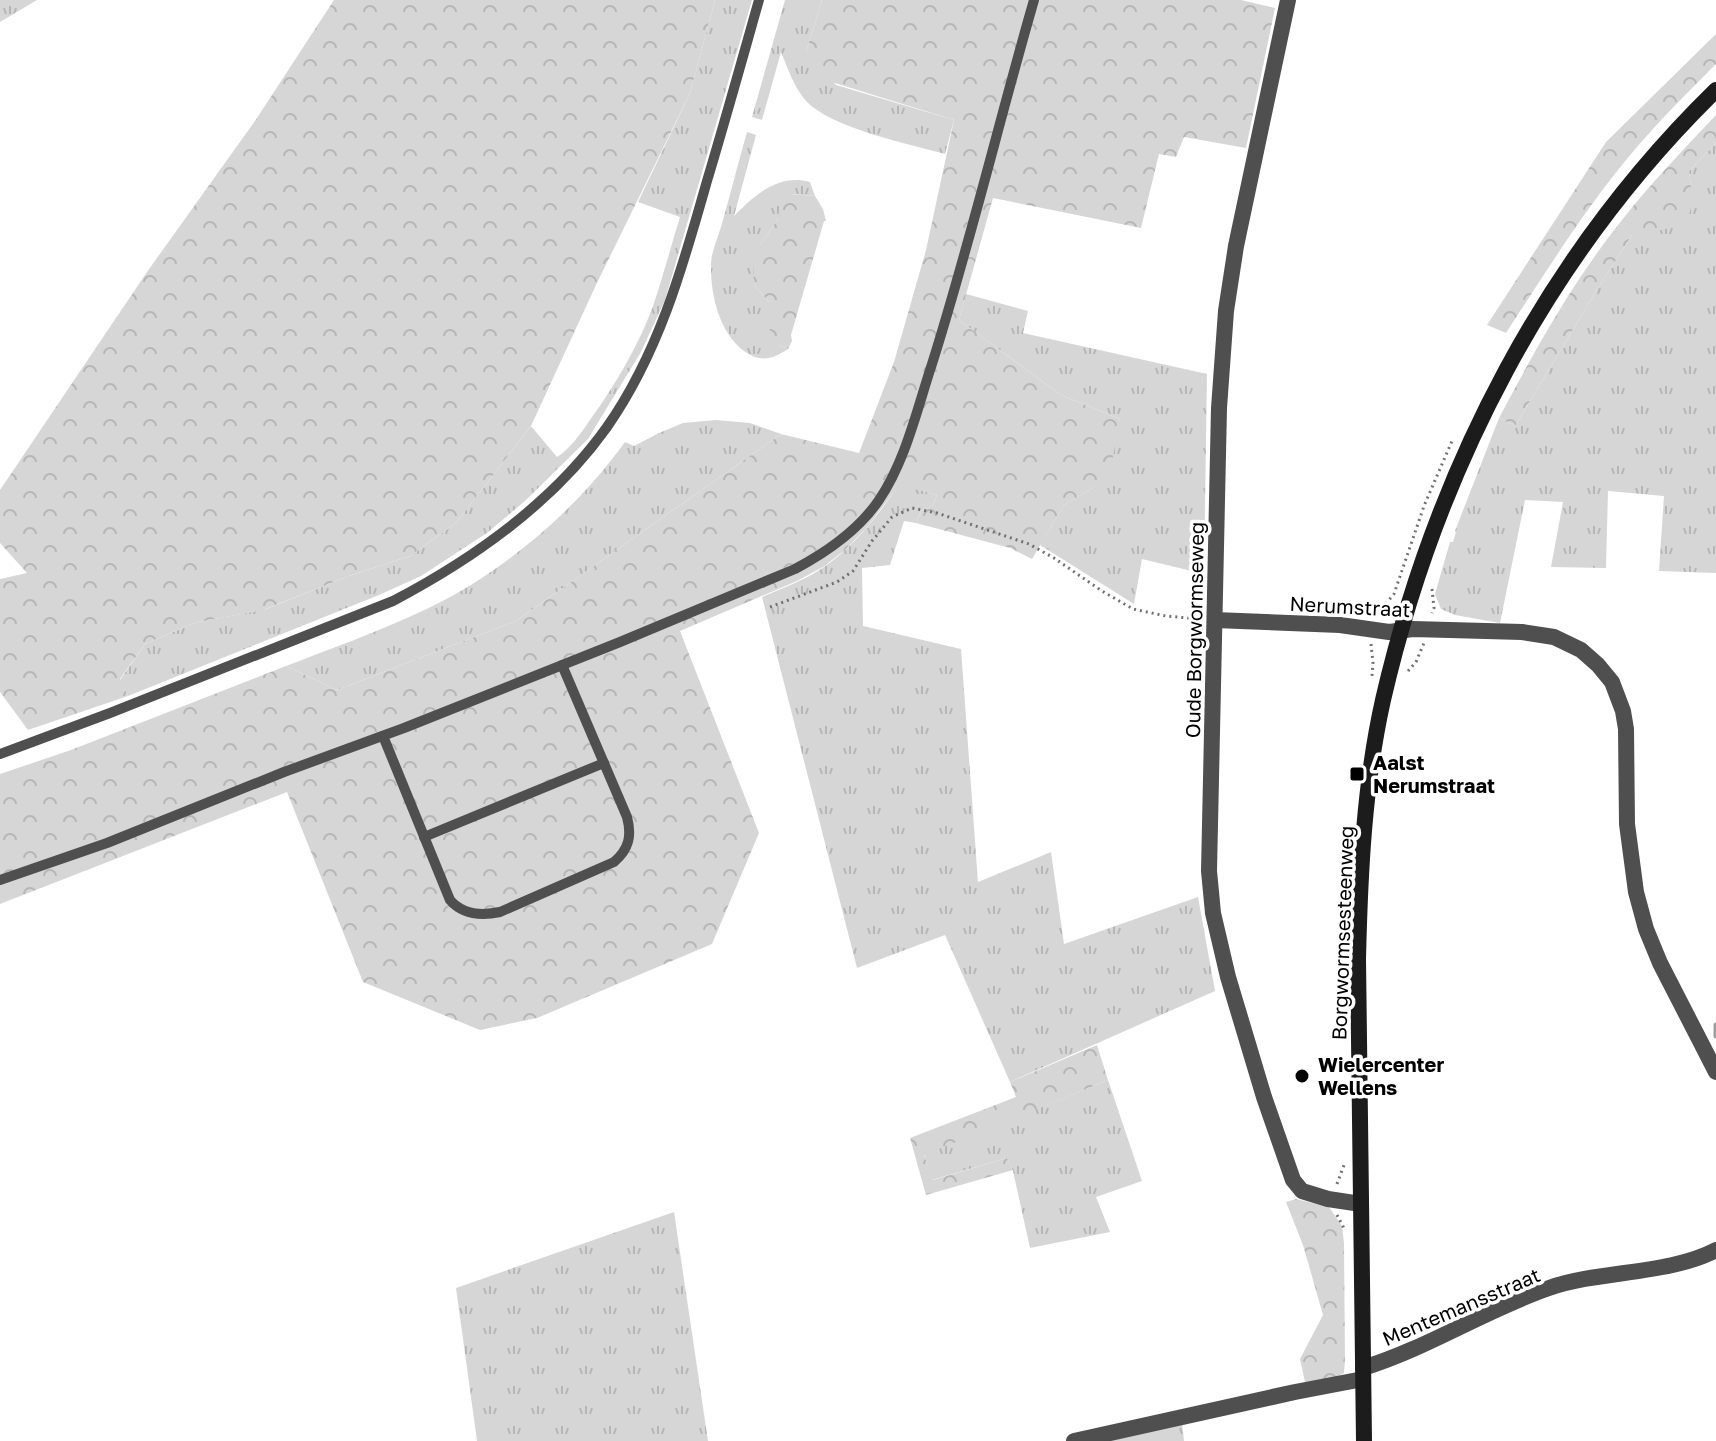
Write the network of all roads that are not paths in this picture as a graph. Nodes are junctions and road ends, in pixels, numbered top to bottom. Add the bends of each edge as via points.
1 (759, 0) edge
2 (1034, 0) edge
3 (1288, 0) edge
4 (1716, 90) edge
5 (1215, 620) junction
6 (1401, 631) junction
7 (562, 665) junction
8 (383, 736) junction
9 (0, 754) edge
10 (604, 763) junction
11 (424, 837) junction
12 (0, 880) edge
13 (1716, 1072) edge
14 (1361, 1204) junction
15 (1716, 1250) edge
16 (1363, 1374) junction
17 (1074, 1441) edge
18 (1364, 1441) edge

1 - 9 lane via 692,233 652,347 607,426 551,490 461,563 393,601
2 - 7 lane via 935,355 908,439 879,501 841,540 795,569
3 - 5 street, Oude Borgwormseweg via 1226,311
4 - 6 main road, Borgwormsesteenweg via 1612,206 1523,337 1452,480
5 - 6 street, Nerumstraat
5 - 14 street, Oude Borgwormseweg via 1209,871 1228,977 1293,1180 1302,1191
6 - 13 street, Nerumstraat via 1554,637 1581,650 1612,682 1626,729 1627,824 1636,892 1666,976
6 - 14 main road, Borgwormsesteenweg via 1383,702 1362,856
7 - 8 lane
7 - 10 lane
8 - 11 lane
8 - 12 lane
10 - 11 lane
10 - 11 lane via 629,827 623,853 614,862 500,912 472,914 454,905
14 - 16 main road, Borgwormsesteenweg
15 - 16 street, Mentemansstraat via 1551,1288
16 - 17 street, Mentemansstraat
16 - 18 main road, Borgwormsesteenweg

